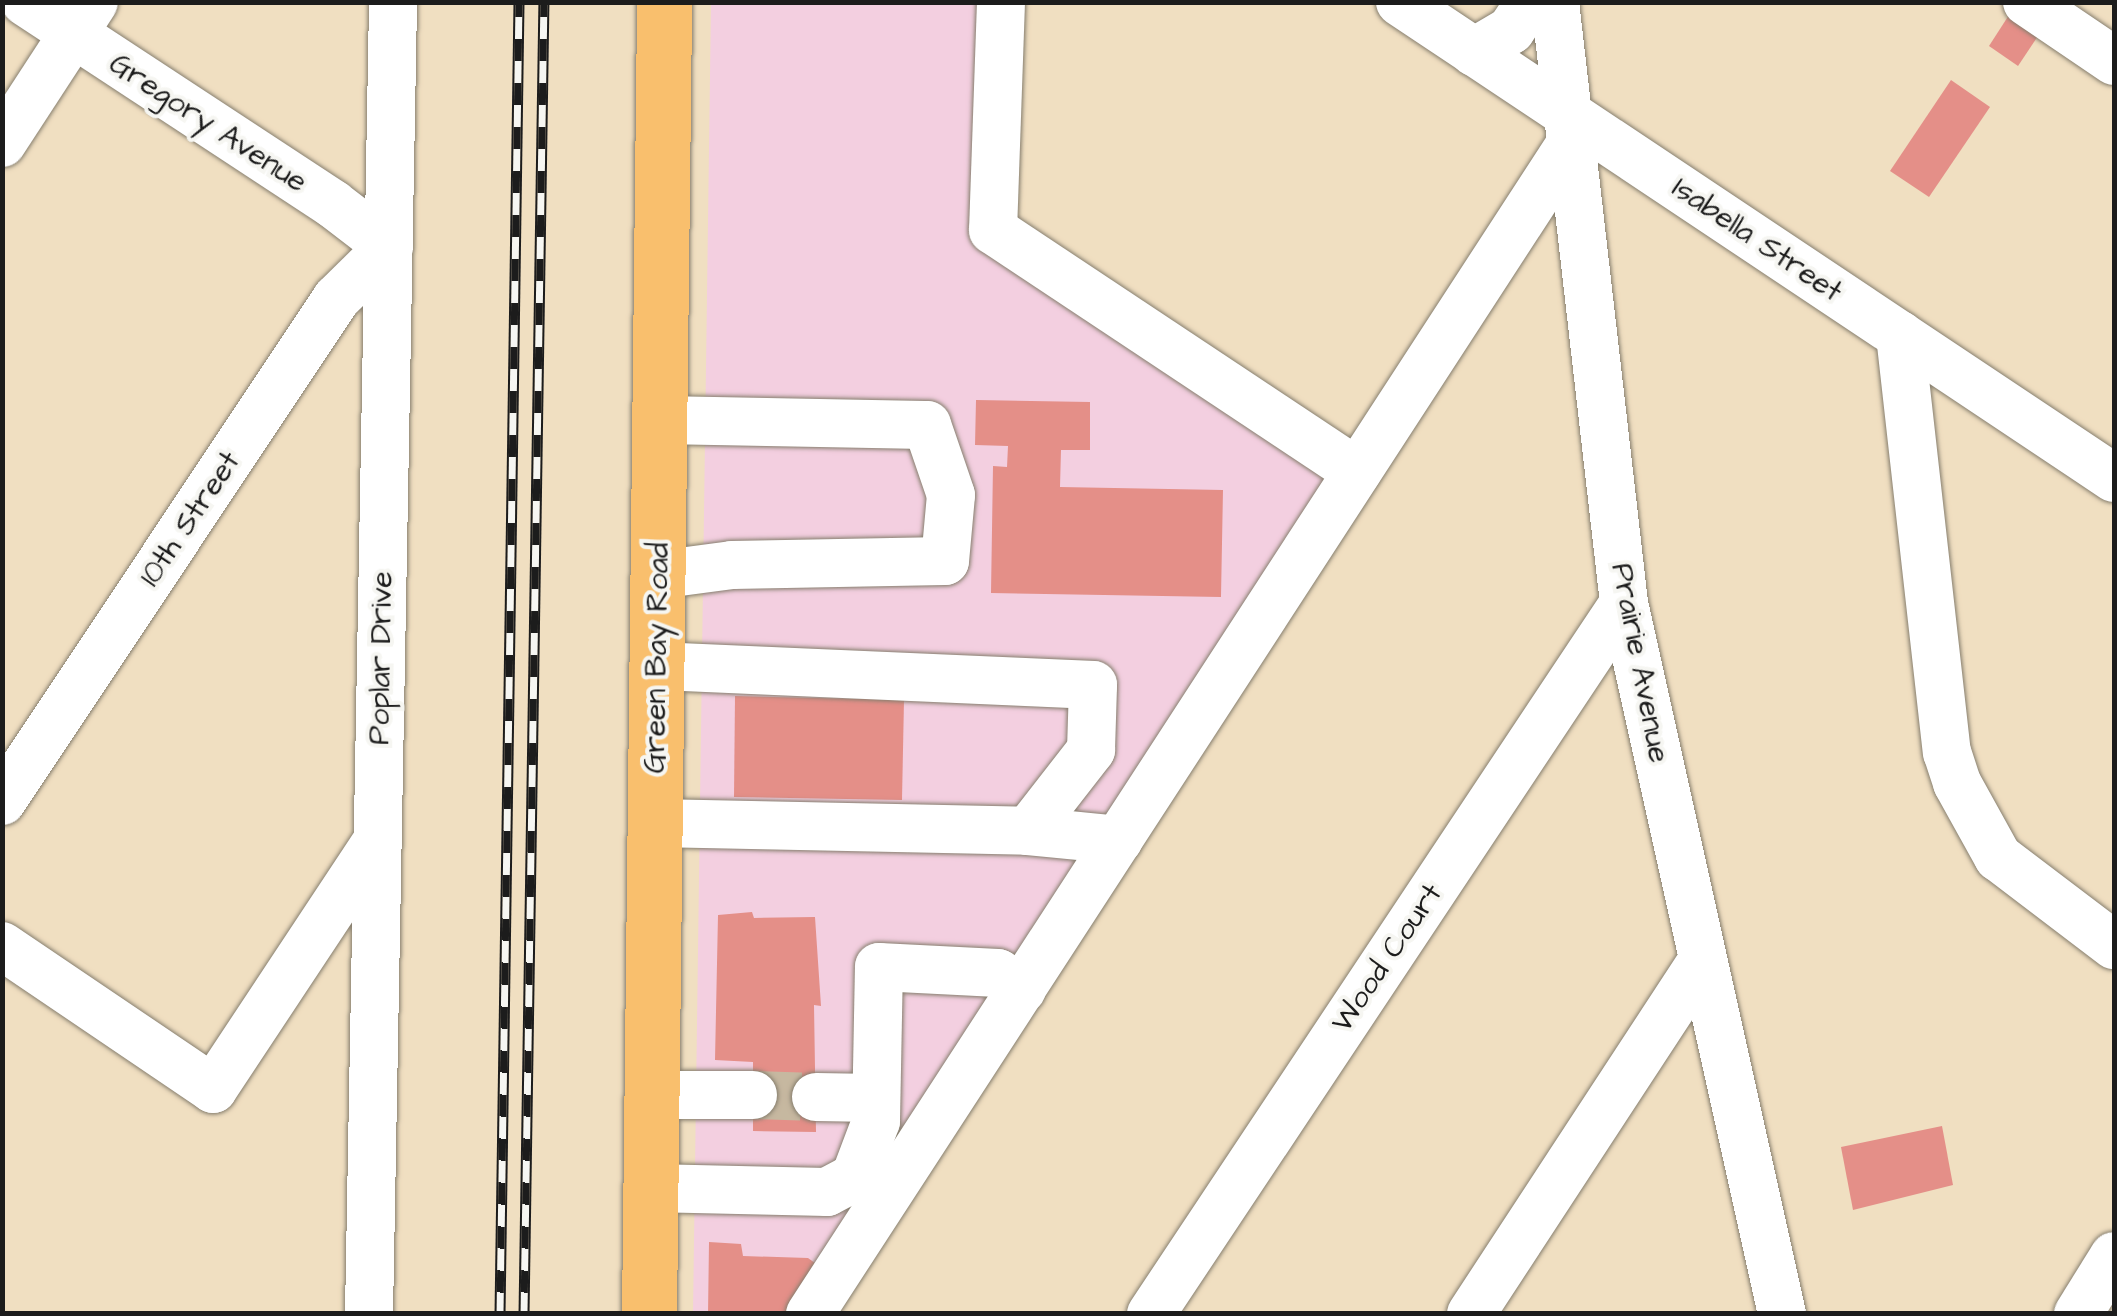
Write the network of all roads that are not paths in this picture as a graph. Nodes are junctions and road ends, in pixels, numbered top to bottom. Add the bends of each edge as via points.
1 (25, 2) edge
2 (393, 2) edge
3 (664, 2) edge
4 (1001, 2) edge
5 (1400, 2) edge
6 (1530, 2) edge
7 (1555, 2) edge
8 (2027, 2) edge
9 (84, 18) edge
10 (1474, 52) junction
11 (2114, 61) edge
12 (1567, 129) junction
13 (2, 143) edge
14 (389, 248) junction
15 (1900, 335) junction
16 (660, 420) junction
17 (1357, 472) junction
18 (2114, 478) edge
19 (658, 575) junction
20 (1624, 603) junction
21 (656, 666) junction
22 (2, 800) edge
23 (655, 824) junction
24 (1028, 831) junction
25 (378, 840) junction
26 (1119, 840) junction
27 (2114, 944) edge
28 (2, 946) edge
29 (1702, 962) junction
30 (1022, 989) junction
31 (651, 1095) junction
32 (753, 1096) tunnel mouth
33 (816, 1097) tunnel mouth
34 (876, 1098) junction
35 (650, 1188) junction
36 (2114, 1256) edge
37 (369, 1314) edge
38 (649, 1314) edge
39 (810, 1314) edge
40 (1151, 1314) edge
41 (1471, 1314) edge
42 (1782, 1314) edge
43 (2078, 1314) edge

1 - 9 street, Gregory Avenue
2 - 14 street, Poplar Drive
3 - 16 main road, Green Bay Road
4 - 17 street via 993,230
5 - 10 street, Isabella Street
6 - 10 street via 1511,30
7 - 12 street, Prairie Avenue
8 - 11 street
9 - 13 street
9 - 14 street, Gregory Avenue
10 - 12 street, Isabella Street
12 - 15 street, Isabella Street
12 - 17 street
12 - 20 street, Prairie Avenue
14 - 22 street, 10th Street via 336,300
14 - 25 street, Poplar Drive
15 - 18 street, Isabella Street
15 - 27 street via 1947,752 1957,783 1998,856
16 - 19 main road, Green Bay Road
16 - 19 street via 926,425 951,495 945,562 732,566
17 - 26 street
19 - 21 main road, Green Bay Road
20 - 29 street, Prairie Avenue
20 - 40 street, Wood Court
21 - 23 main road, Green Bay Road
21 - 24 street via 1093,685 1091,750
23 - 24 street
23 - 31 main road, Green Bay Road
24 - 26 street
25 - 28 street via 213,1089
25 - 37 street, Poplar Drive
26 - 30 street
29 - 41 street
29 - 42 street, Prairie Avenue
30 - 34 street via 998,973 879,966
30 - 39 street
31 - 32 street
31 - 35 main road, Green Bay Road
33 - 34 street
34 - 35 street via 876,1121 855,1177 828,1192
35 - 38 main road, Green Bay Road
36 - 43 street

